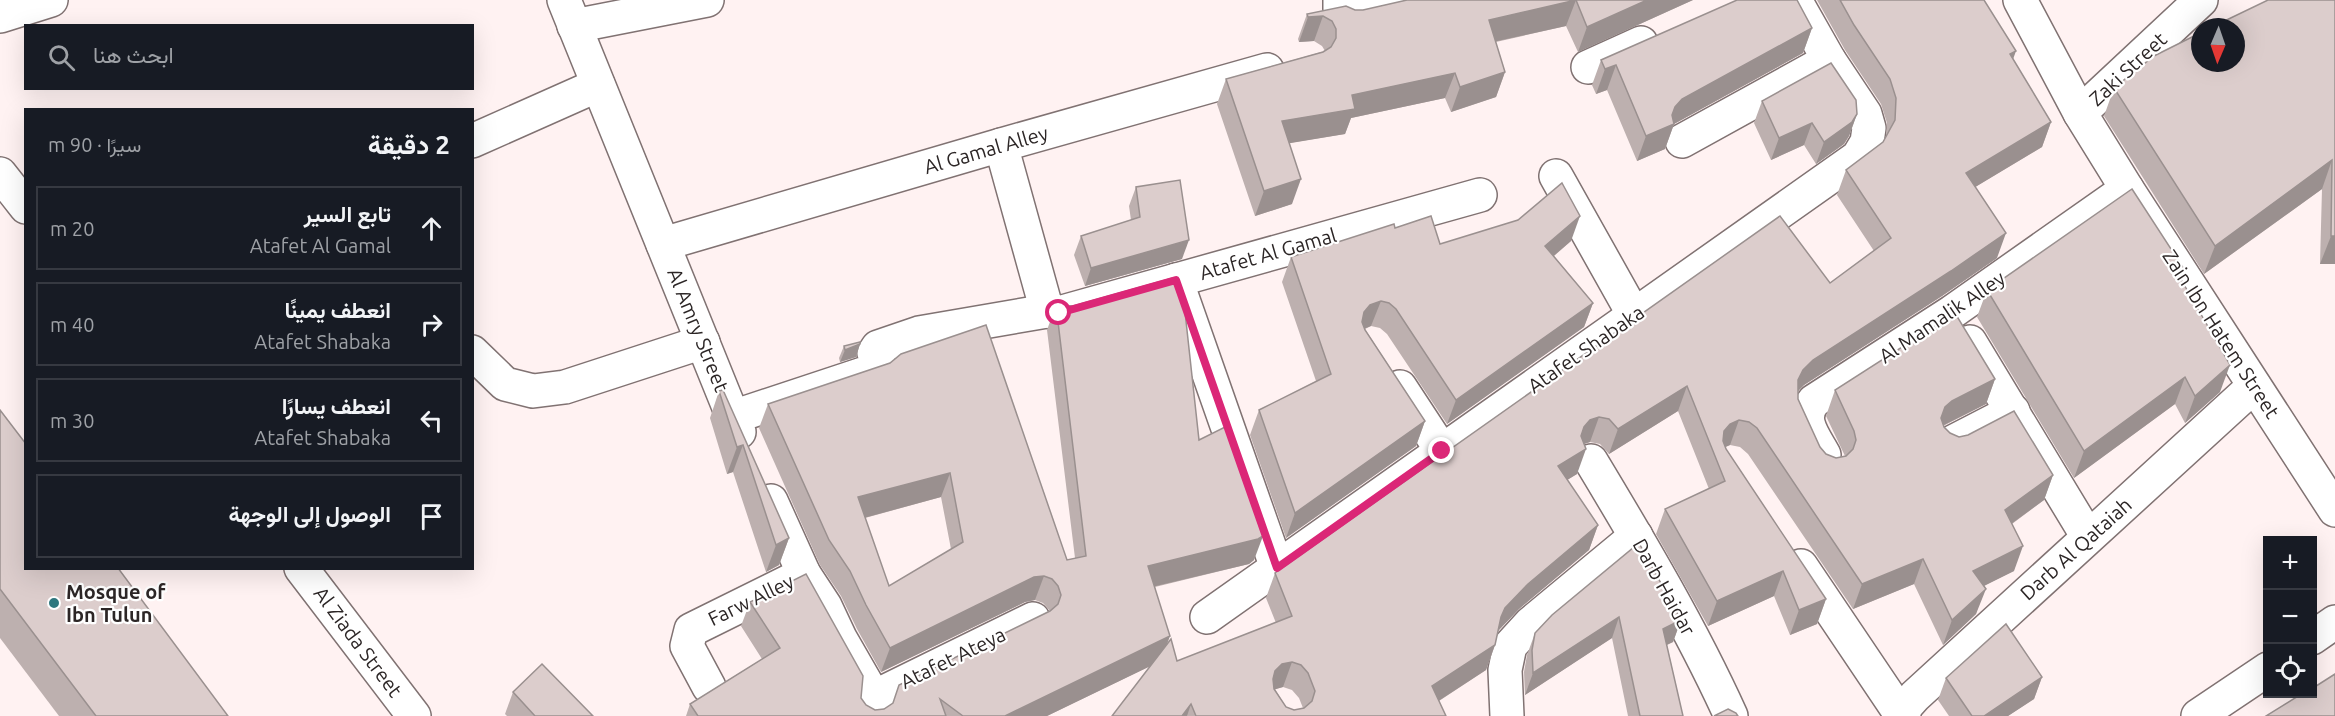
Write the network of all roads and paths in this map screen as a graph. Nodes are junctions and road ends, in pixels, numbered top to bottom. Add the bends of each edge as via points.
1 (51, 0) edge
2 (707, 0) edge
3 (1423, 0) edge
4 (1795, 0) edge
5 (2020, 0) edge
6 (2201, 0) edge
7 (1345, 8) edge
8 (569, 13) edge
9 (0, 16) edge
10 (1663, 33) edge
11 (1829, 60) junction
12 (1298, 62) edge
13 (1588, 67) dead end
14 (598, 85) junction
15 (2080, 113) junction
16 (474, 140) edge
17 (1682, 141) dead end
18 (1001, 145) junction
19 (0, 174) edge
20 (1556, 176) dead end
21 (2127, 189) junction
22 (1480, 195) dead end
23 (24, 204) edge
24 (663, 244) junction
25 (1176, 280) junction
26 (1047, 310) junction
27 (1952, 312) junction
28 (1634, 315) junction
29 (703, 342) junction
30 (474, 354) edge
31 (1385, 364) edge
32 (2254, 386) junction
33 (2013, 411) junction
34 (733, 417) junction
35 (1952, 444) edge
36 (1442, 451) junction
37 (1591, 461) dead end
38 (1828, 464) edge
39 (2335, 510) edge
40 (1636, 536) junction
41 (2088, 537) junction
42 (1784, 542) edge
43 (1277, 568) junction
44 (303, 570) edge
45 (804, 574) junction
46 (1207, 617) dead end
47 (1033, 619) edge
48 (2335, 622) edge
49 (2317, 635) edge
50 (2263, 672) edge
51 (709, 687) dead end
52 (872, 706) edge
53 (414, 716) edge
54 (1507, 716) edge
55 (1731, 716) edge
56 (1902, 716) edge
57 (2198, 716) edge

1 - 9 street
2 - 8 street
3 - 7 street
4 - 11 street
5 - 15 street, Zain Ibn Hatem Street
6 - 15 street, Zaki Street
8 - 14 street, Al Amry Street
10 - 13 street
11 - 17 street
11 - 28 street, Atafet Shabaka via 1865,114 1867,142 1858,157
12 - 18 street, Al Gamal Alley
14 - 16 street
14 - 24 street, Al Amry Street
15 - 21 street, Zain Ibn Hatem Street
18 - 24 street, Al Gamal Alley
18 - 26 street
19 - 23 street
20 - 28 street
21 - 27 street, Al Mamalik Alley
21 - 32 street, Zain Ibn Hatem Street
22 - 25 street, Atafet Al Gamal
24 - 29 street, Al Amry Street
25 - 26 street, Atafet Al Gamal via 1059,313
25 - 43 street
26 - 34 street, Atafet Al Gamal via 919,333 878,347 874,353 879,365 875,370
27 - 33 street
27 - 38 street, Al Mamalik Alley via 1807,408 1809,426
28 - 36 street, Atafet Shabaka
29 - 30 street via 565,387 533,391 505,384
29 - 34 street, Al Amry Street
31 - 36 street
32 - 39 street, Zain Ibn Hatem Street
32 - 41 street, Darb Al Qataiah
33 - 35 street
33 - 41 street
34 - 45 street, Al Amry Street
36 - 43 street, Atafet Shabaka
37 - 40 street, Darb Haidar
40 - 54 street via 1531,623 1510,646 1504,670
40 - 55 street, Darb Haidar
41 - 56 street, Darb Al Qataiah via 1915,696
42 - 56 street
43 - 46 street, Atafet Shabaka
44 - 53 street, Al Ziada Street
45 - 51 street, Farw Alley via 691,630 687,646
45 - 52 street, Al Amry Street via 825,606
47 - 52 street, Atafet Ateya
48 - 49 street
50 - 57 street

